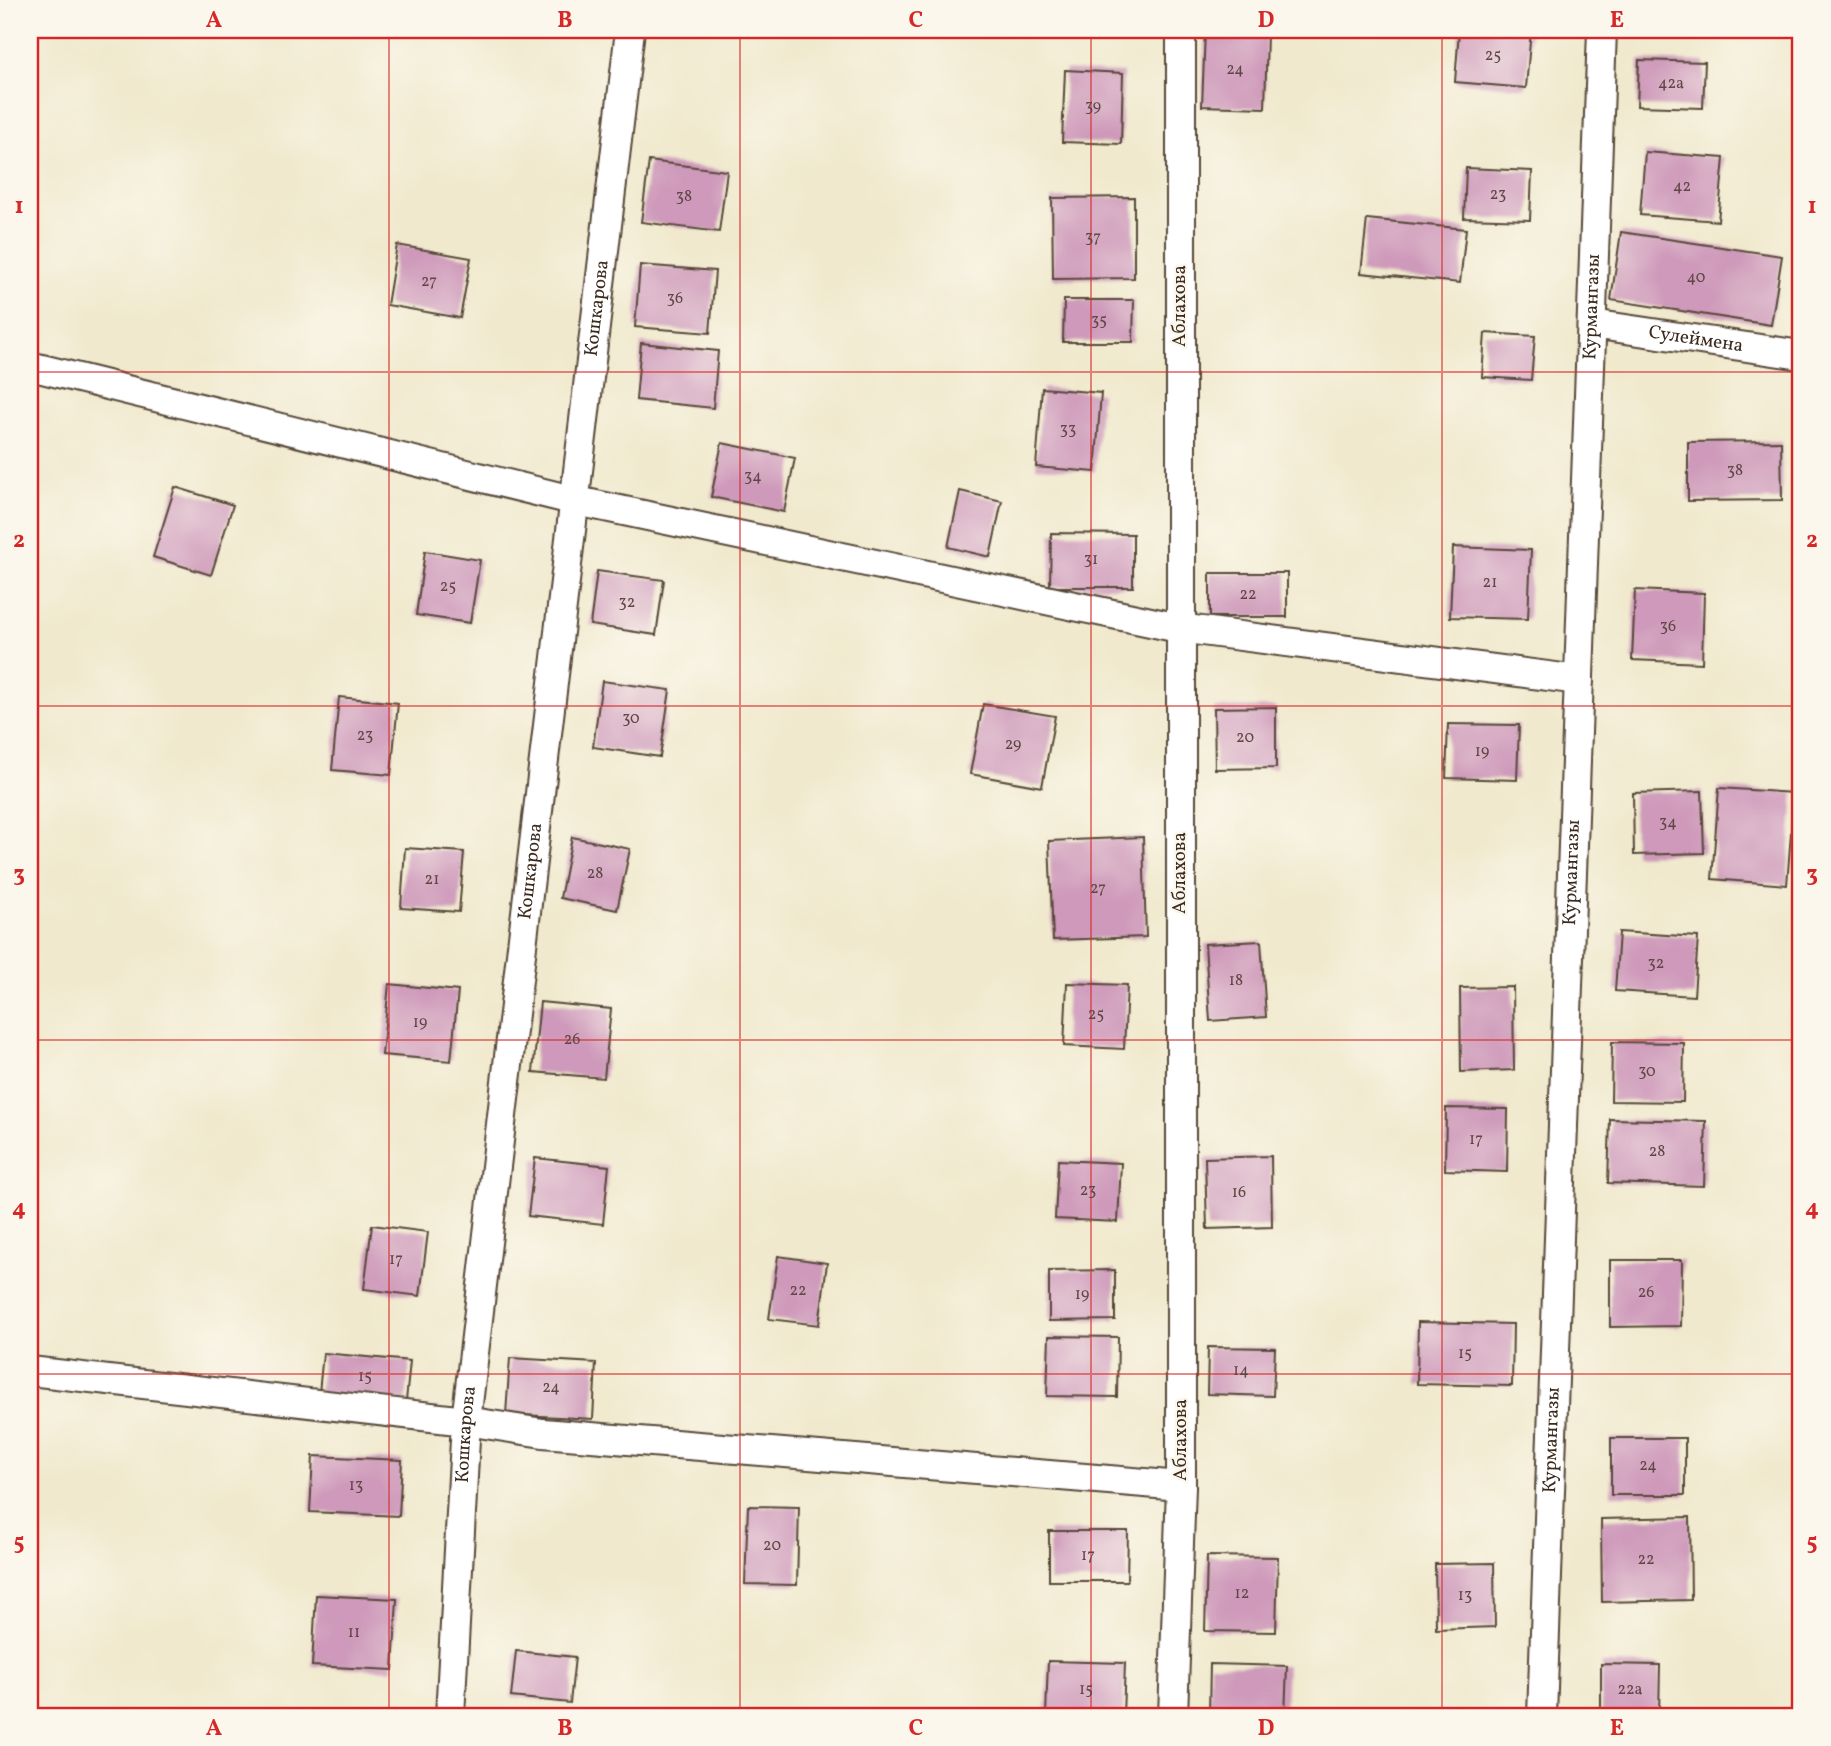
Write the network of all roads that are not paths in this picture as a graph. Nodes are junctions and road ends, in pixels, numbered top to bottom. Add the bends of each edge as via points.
1 (630, 30) edge
2 (1181, 30) edge
3 (1602, 30) edge
4 (1592, 324) junction
5 (1801, 355) edge
6 (30, 366) edge
7 (572, 500) junction
8 (1179, 628) junction
9 (1579, 680) junction
10 (30, 1371) edge
11 (466, 1421) junction
12 (1181, 1486) junction
13 (450, 1716) edge
14 (1172, 1716) edge
15 (1542, 1716) edge

1 - 7 street, Кошкарова
2 - 8 street, Аблахова
3 - 4 street, Курмангазы
4 - 5 street, Сулеймена
4 - 9 street, Курмангазы
6 - 7 street
7 - 8 street
7 - 11 street, Кошкарова
8 - 9 street
8 - 12 street, Аблахова
9 - 15 street, Курмангазы
10 - 11 street
11 - 12 street via 543,1433
11 - 13 street, Кошкарова
12 - 14 street, Аблахова

